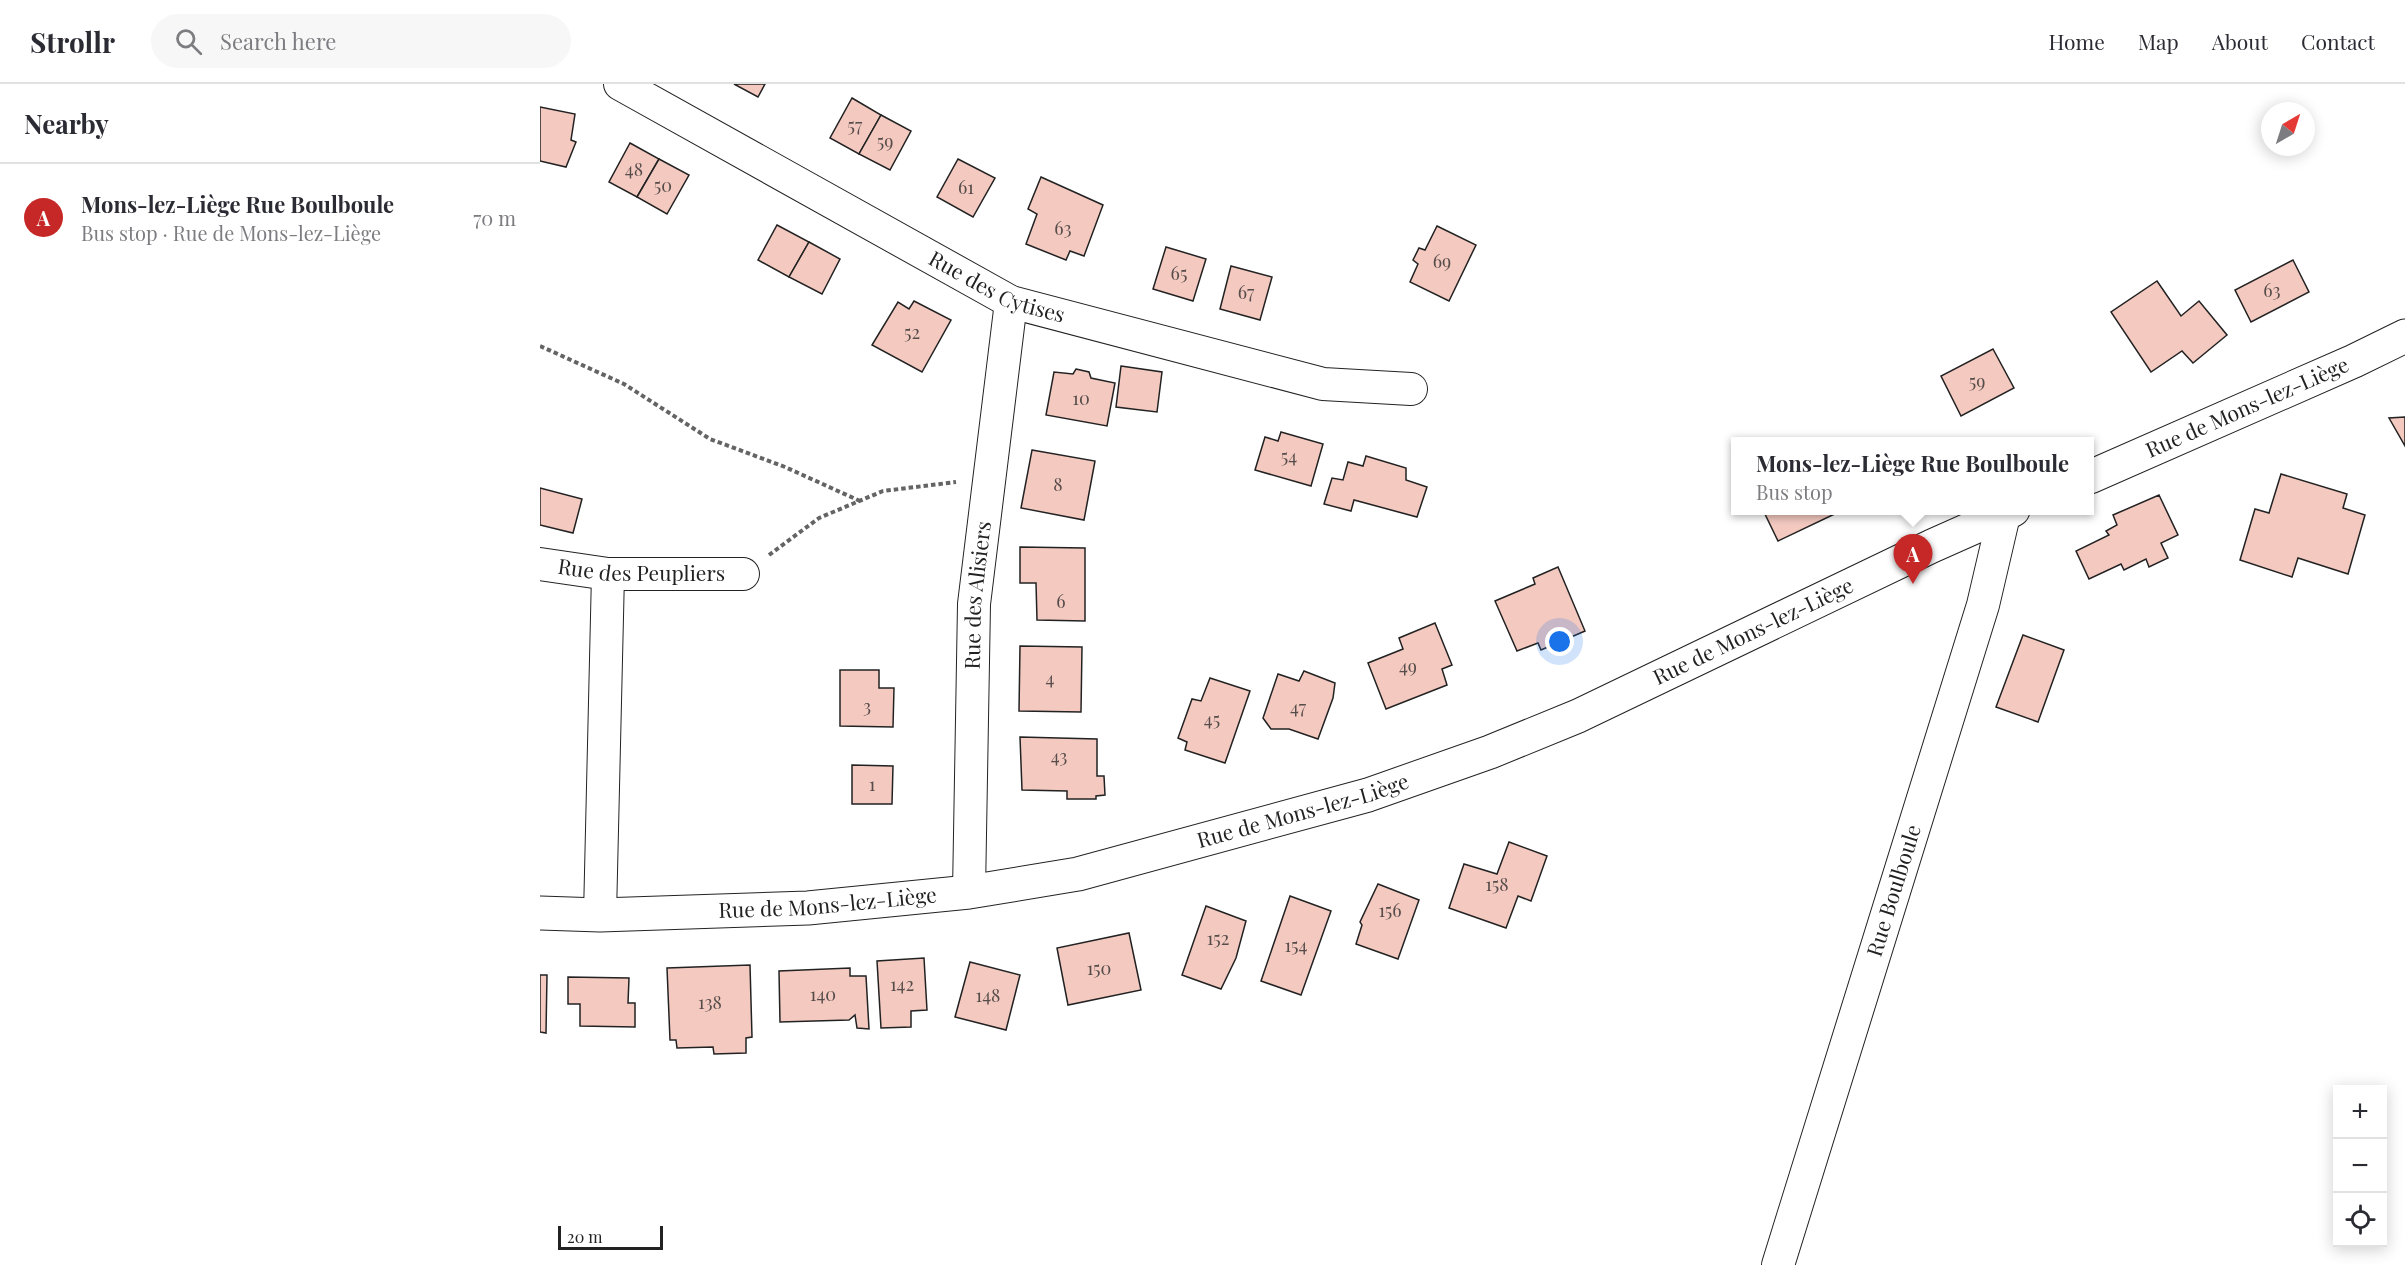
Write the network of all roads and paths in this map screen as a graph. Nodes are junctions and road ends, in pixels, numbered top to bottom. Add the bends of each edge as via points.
1 (620, 84) edge
2 (1011, 302) junction
3 (2405, 336) edge
4 (540, 346) edge
5 (1411, 389) dead end
6 (2094, 475) edge
7 (990, 480) junction
8 (860, 501) junction
9 (2003, 515) edge
10 (2007, 515) edge
11 (540, 564) edge
12 (608, 574) junction
13 (743, 574) joint
14 (969, 892) junction
15 (540, 913) edge
16 (600, 915) junction
17 (1778, 1265) edge

1 - 2 street, Rue des Cytises
2 - 5 street, Rue des Cytises via 1323,384
2 - 7 street, Rue des Alisiers
3 - 6 street, Rue de Mons-lez-Liège
4 - 8 path via 624,384 710,439
7 - 8 path via 883,491
7 - 14 street, Rue des Alisiers via 974,604
8 - 13 path via 819,518
9 - 14 street, Rue de Mons-lez-Liège via 1578,716 1490,752 1368,795 1078,874
10 - 17 street, Rue Boulboule
11 - 12 street, Rue des Peupliers
12 - 13 street, Rue des Peupliers
12 - 16 street
14 - 16 street, Rue de Mons-lez-Liège via 808,908
15 - 16 street, Rue de Mons-lez-Liège

